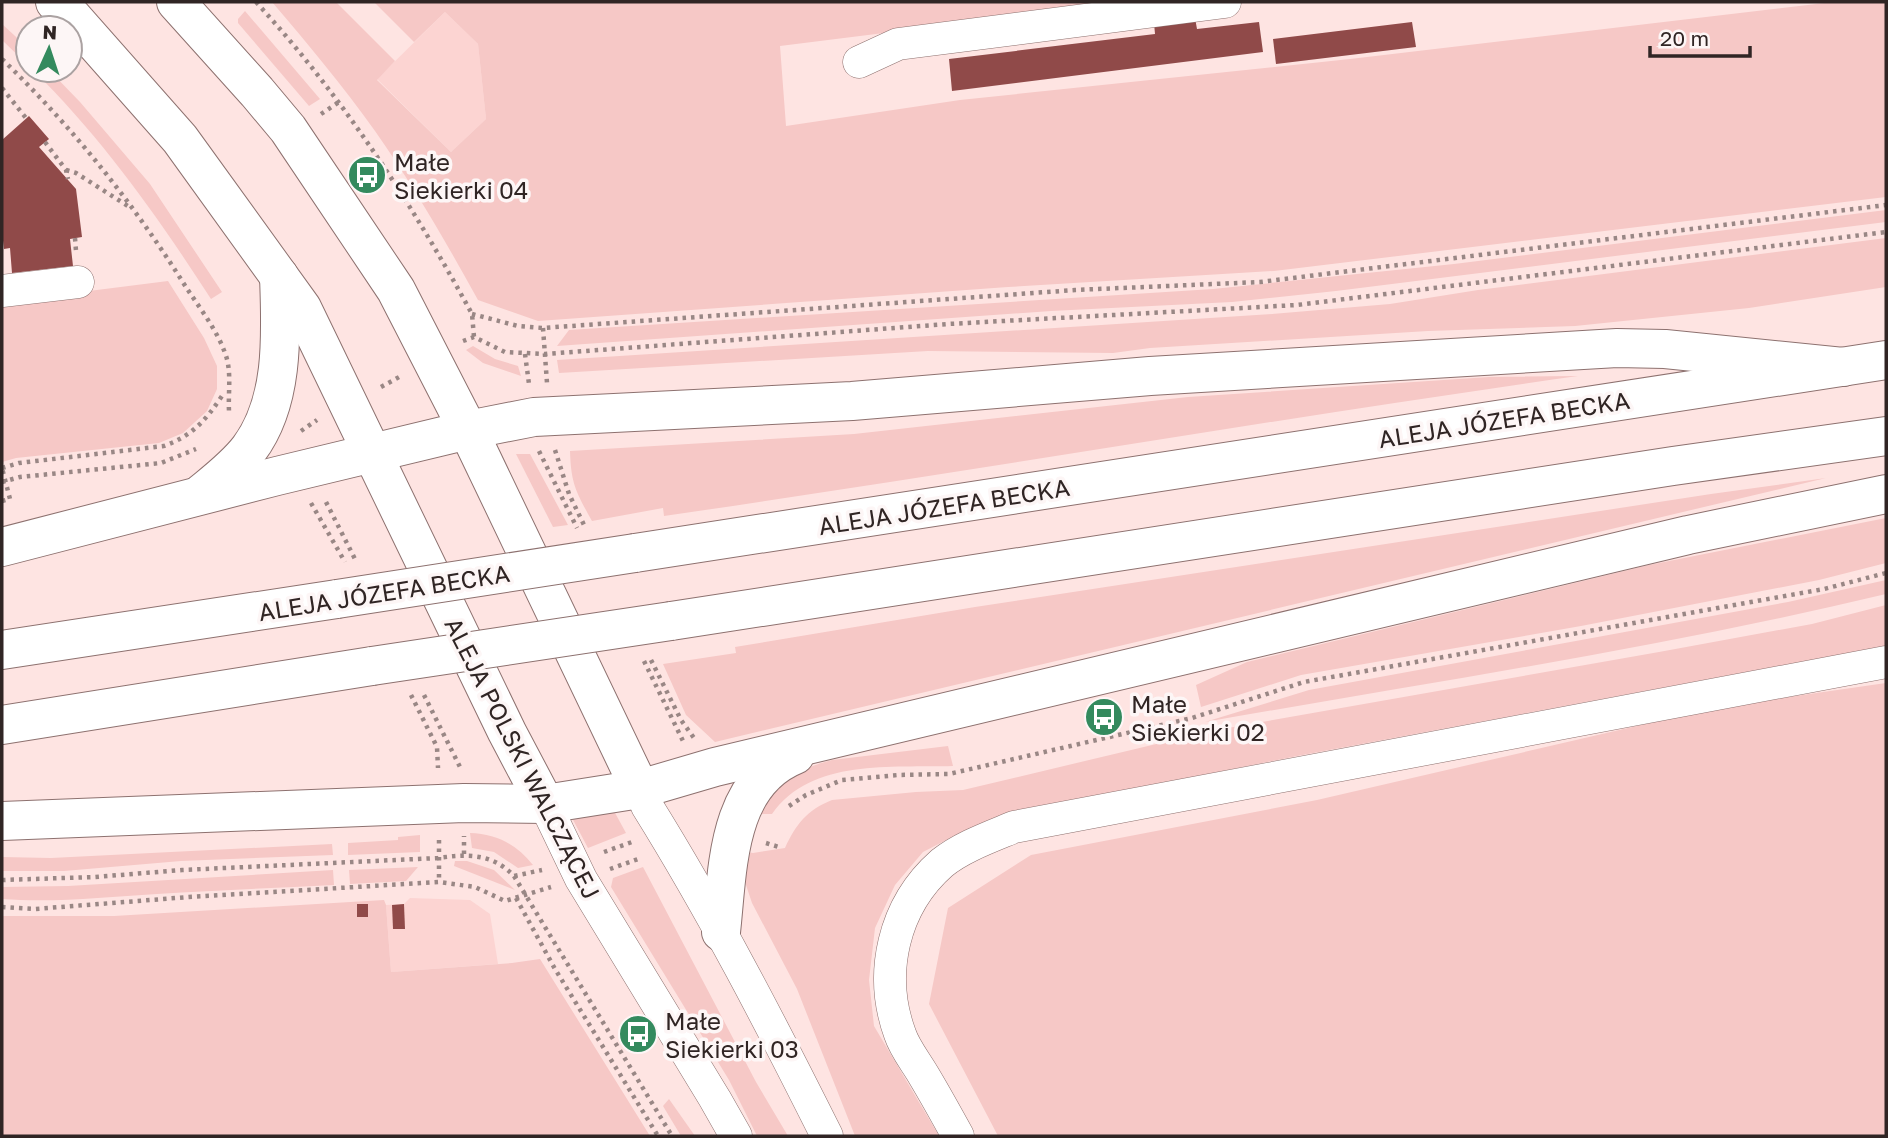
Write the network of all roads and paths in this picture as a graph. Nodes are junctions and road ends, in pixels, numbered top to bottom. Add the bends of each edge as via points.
1 (55, 2) edge
2 (176, 2) edge
3 (256, 2) edge
4 (1225, 2) edge
5 (2, 59) edge
6 (859, 62) dead end
7 (2, 88) edge
8 (26, 118) dead end
9 (45, 142) dead end
10 (66, 170) junction
11 (68, 179) dead end
12 (1886, 205) edge
13 (136, 211) junction
14 (1886, 232) edge
15 (279, 276) junction
16 (78, 282) dead end
17 (2, 291) edge
18 (472, 314) junction
19 (474, 337) junction
20 (457, 346) dead end
21 (524, 354) junction
22 (1886, 360) edge
23 (1843, 367) junction
24 (408, 372) dead end
25 (528, 379) dead end
26 (380, 387) dead end
27 (225, 395) junction
28 (229, 416) dead end
29 (468, 430) junction
30 (1886, 436) edge
31 (198, 448) dead end
32 (372, 454) junction
33 (2, 468) edge
34 (4, 481) edge
35 (1886, 494) edge
36 (197, 497) junction
37 (2, 501) edge
38 (2, 547) edge
39 (1886, 573) edge
40 (2, 650) edge
41 (1886, 662) edge
42 (2, 725) edge
43 (840, 737) junction
44 (640, 789) junction
45 (545, 804) junction
46 (2, 821) edge
47 (736, 825) junction
48 (667, 838) junction
49 (779, 847) dead end
50 (577, 871) junction
51 (514, 877) junction
52 (2, 880) edge
53 (525, 895) junction
54 (516, 898) junction
55 (2, 906) edge
56 (721, 932) junction
57 (658, 1136) edge
58 (672, 1136) edge
59 (736, 1136) edge
60 (827, 1136) edge
61 (958, 1136) edge

1 - 15 main road, ALEJA POLSKI WALCZĄCEJ via 180,139
2 - 29 main road via 288,129 396,290
3 - 18 path via 370,143
4 - 6 street via 898,44
5 - 13 path via 62,121
7 - 8 path
9 - 10 path
10 - 11 path
10 - 13 path
12 - 18 path via 1260,282 1075,290 543,328
13 - 27 path via 220,342 228,362
14 - 21 path via 1297,305
15 - 32 main road, ALEJA POLSKI WALCZĄCEJ via 302,308
15 - 36 main road via 281,331 271,405 250,448
16 - 17 street
18 - 19 path
19 - 20 path
19 - 21 path via 505,352
21 - 25 path
22 - 23 main road, ALEJA JÓZEFA BECKA
23 - 29 main road via 1617,348 1150,376 852,401 534,417
23 - 40 main road, ALEJA JÓZEFA BECKA, bridge
24 - 26 path
27 - 28 path
27 - 33 path via 194,431 164,446
29 - 32 main road
29 - 44 main road
30 - 42 main road, bridge
31 - 34 path via 161,463
32 - 36 main road
32 - 45 main road, ALEJA POLSKI WALCZĄCEJ
33 - 34 path
34 - 37 path via 10,499
35 - 43 main road via 1688,535
36 - 38 main road
39 - 47 path via 1824,589 1304,682 1192,718 949,774 842,780 797,800 774,825
41 - 61 street via 1014,827 971,846 943,863 905,909 889,965 893,1011 901,1036
43 - 44 main road
43 - 47 main road via 784,760 756,782
44 - 45 main road
44 - 48 street
45 - 46 main road via 464,803
45 - 50 street, ALEJA POLSKI WALCZĄCEJ
47 - 49 path
47 - 56 main road
48 - 50 path
48 - 50 path
48 - 56 street
50 - 51 path
50 - 53 path
50 - 59 street, ALEJA POLSKI WALCZĄCEJ
51 - 52 path via 492,860 464,854
51 - 53 path
53 - 54 path
53 - 58 path
54 - 55 path via 505,901 475,887 439,882 35,909
54 - 57 path
56 - 60 street

